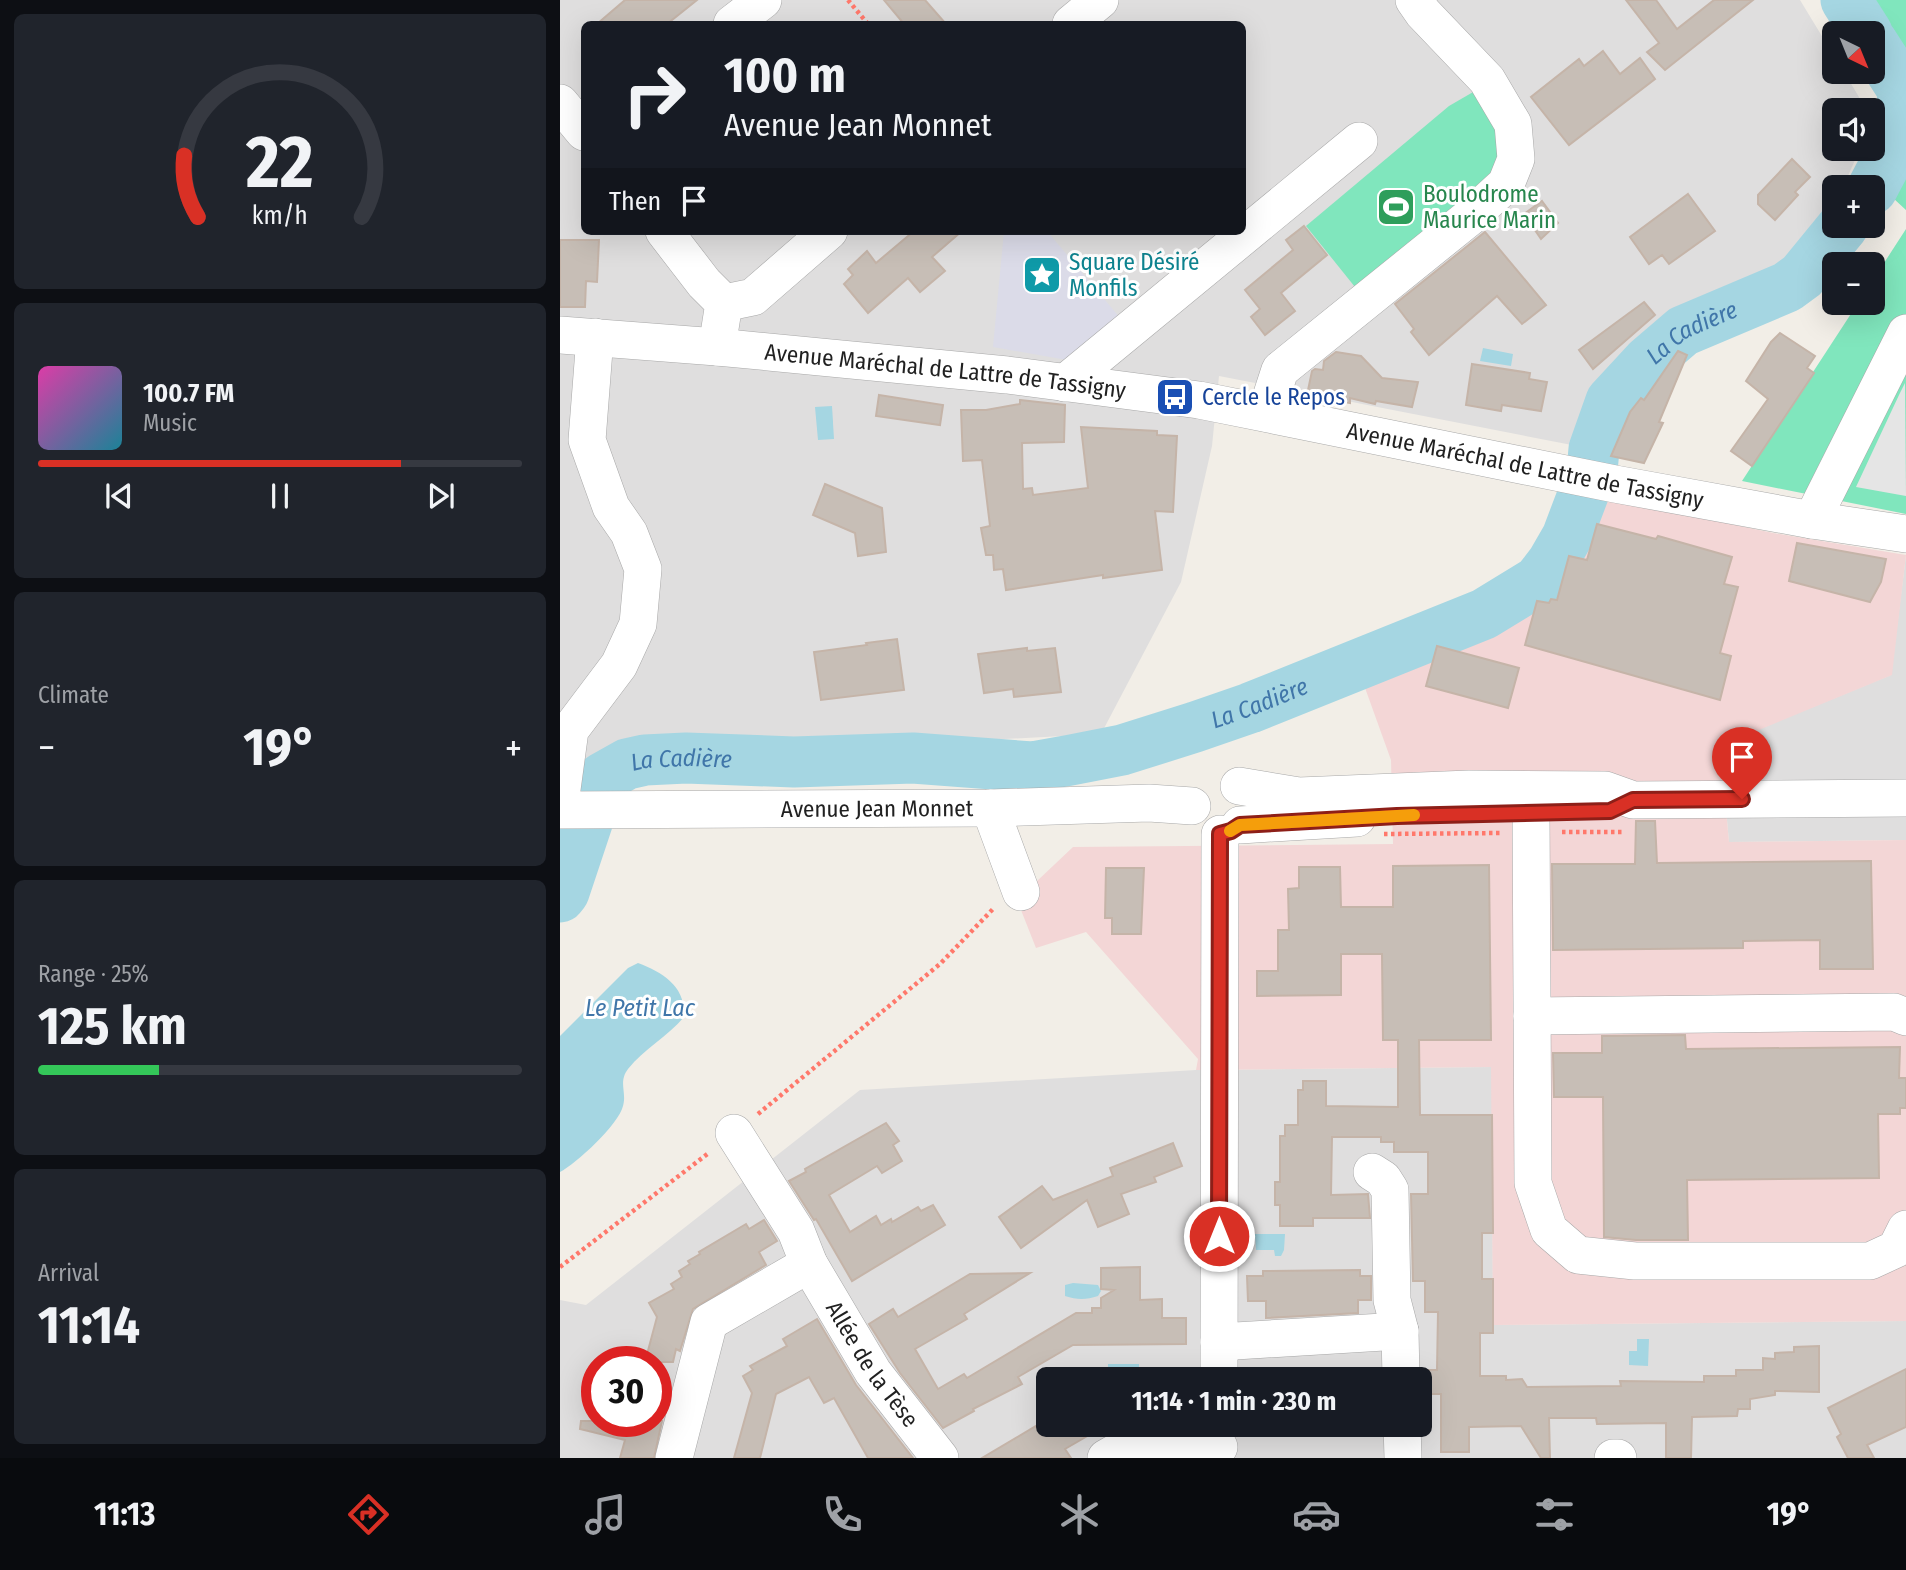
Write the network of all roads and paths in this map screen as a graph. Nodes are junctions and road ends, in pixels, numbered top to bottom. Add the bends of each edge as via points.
1 (763, 0) edge
2 (848, 0) edge
3 (1100, 0) edge
4 (1414, 0) edge
5 (736, 21) edge
6 (866, 21) edge
7 (1076, 21) edge
8 (560, 103) edge
9 (581, 128) edge
10 (1359, 141) dead end
11 (1246, 234) edge
12 (667, 235) edge
13 (824, 235) edge
14 (1245, 235) edge
15 (724, 303) junction
16 (1906, 333) edge
17 (577, 336) edge
18 (717, 347) junction
19 (1065, 383) junction
20 (1266, 413) junction
21 (1812, 520) junction
22 (1906, 534) edge
23 (1239, 786) junction
24 (1906, 798) edge
25 (1192, 806) junction
26 (990, 808) junction
27 (577, 809) edge
28 (1634, 816) junction
29 (1531, 822) junction
30 (1230, 829) junction
31 (1372, 834) dead end
32 (1019, 887) joint
33 (1532, 1016) junction
34 (1906, 1017) edge
35 (734, 1133) junction
36 (1372, 1172) dead end
37 (1906, 1229) edge
38 (809, 1264) junction
39 (560, 1267) edge
40 (1400, 1331) junction
41 (1219, 1342) junction
42 (1219, 1367) edge
43 (1401, 1367) edge
44 (1402, 1437) edge
45 (1219, 1443) edge
46 (674, 1458) edge
47 (940, 1458) edge
48 (1106, 1458) edge
49 (1403, 1458) edge

1 - 5 street
2 - 6 path
3 - 7 street
4 - 20 street via 1487,80 1513,124 1516,159 1506,184 1471,216 1280,370
8 - 9 street
10 - 11 street
12 - 15 street
13 - 15 street via 753,297
14 - 19 street
15 - 18 street
16 - 21 street
17 - 18 street, Avenue Maréchal de Lattre de Tassigny
17 - 27 street via 587,440 611,507 629,533 643,569 638,624 618,665 570,730
18 - 19 street, Avenue Maréchal de Lattre de Tassigny
19 - 20 street, Avenue Maréchal de Lattre de Tassigny
20 - 21 street, Avenue Maréchal de Lattre de Tassigny
21 - 22 street, Avenue Maréchal de Lattre de Tassigny
23 - 25 street via 1231,780 1209,780 1194,795
23 - 28 street via 1299,796 1469,789 1605,790
23 - 30 street via 1247,805
24 - 28 street
25 - 26 street, Avenue Jean Monnet
25 - 30 street via 1194,817 1209,832
26 - 27 street, Avenue Jean Monnet
26 - 32 street
28 - 29 path
28 - 29 street via 1610,811
29 - 30 street via 1397,816
29 - 31 path
29 - 33 street
30 - 41 street
32 - 35 path via 940,964
33 - 34 street via 1894,1012
33 - 37 street via 1534,1183 1549,1230 1578,1255 1635,1261 1870,1261 1896,1249
35 - 38 street, Allée de la Tèse via 796,1231
35 - 39 path
36 - 40 street via 1390,1191 1392,1300
38 - 46 street via 709,1322
38 - 47 street, Allée de la Tèse via 873,1372
40 - 41 street
40 - 43 street
41 - 42 street
44 - 49 street
45 - 48 street via 1127,1446

